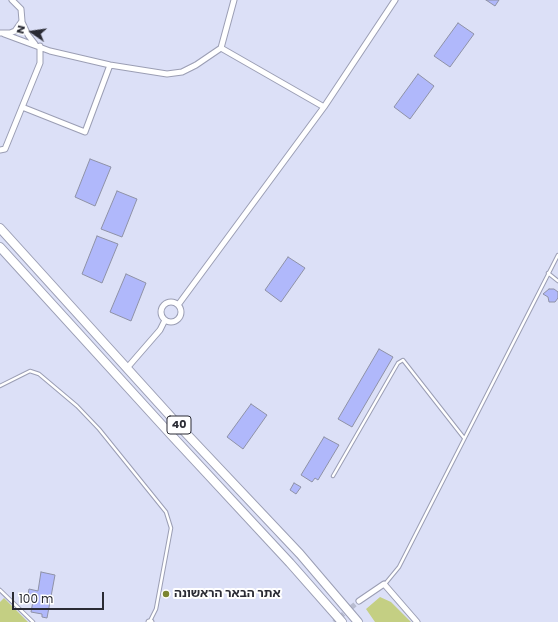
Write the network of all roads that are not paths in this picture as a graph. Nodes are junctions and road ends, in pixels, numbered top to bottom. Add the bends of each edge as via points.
1 (12, 0) edge
2 (234, 0) edge
3 (395, 0) edge
4 (18, 2) edge
5 (22, 21) junction
6 (2, 34) edge
7 (38, 45) junction
8 (221, 48) junction
9 (110, 65) junction
10 (22, 107) junction
11 (324, 108) junction
12 (0, 150) edge
13 (0, 228) edge
14 (0, 247) edge
15 (558, 255) edge
16 (548, 273) junction
17 (558, 281) edge
18 (178, 305) junction
19 (165, 320) junction
20 (127, 368) junction
21 (0, 386) edge
22 (464, 438) junction
23 (333, 476) dead end
24 (384, 584) junction
25 (0, 590) edge
26 (359, 601) tunnel mouth
27 (33, 622) edge
28 (150, 622) edge
29 (342, 622) edge
30 (358, 622) edge
31 (417, 622) edge

1 - 4 street
2 - 8 street
3 - 11 street
4 - 5 street via 23,15
5 - 6 street via 15,31
5 - 7 street via 28,35
6 - 7 street
7 - 9 street via 50,51
7 - 10 street via 40,63
8 - 9 street via 182,72 167,74
8 - 11 street
9 - 10 street via 85,132
10 - 12 street via 5,149
11 - 18 street
13 - 20 highway, 40
14 - 29 highway, 40
15 - 16 lane
16 - 17 lane
16 - 22 lane
18 - 19 street via 181,311 180,318 171,322
18 - 19 street via 172,302 163,305 161,311
19 - 20 street via 160,330
20 - 30 highway, 40 via 300,554
21 - 28 lane via 30,371 39,374 77,406 99,429 166,512 171,528 156,609
22 - 23 lane via 403,360 398,362
22 - 24 lane via 398,567
24 - 26 street
24 - 31 street
25 - 27 lane

